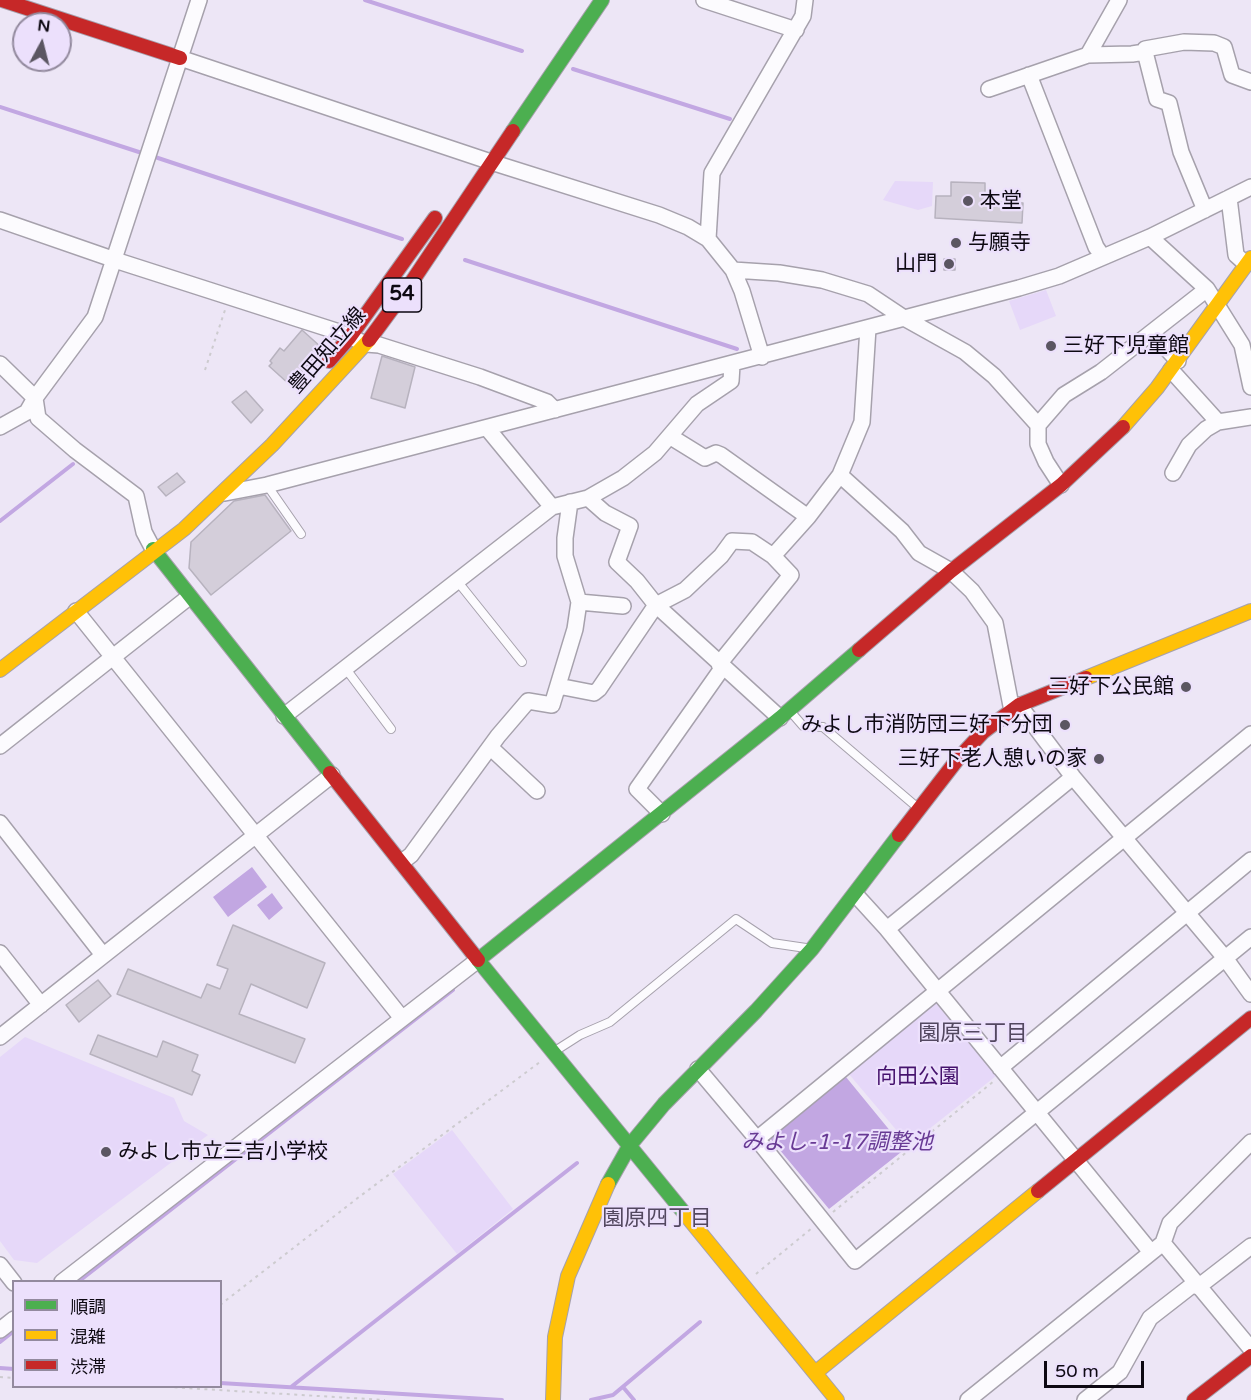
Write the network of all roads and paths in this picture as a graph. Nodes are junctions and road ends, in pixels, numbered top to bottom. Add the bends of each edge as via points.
1 (2, 0) edge
2 (199, 0) edge
3 (602, 0) edge
4 (704, 0) edge
5 (806, 0) edge
6 (1119, 0) edge
7 (796, 30) junction
8 (1145, 52) junction
9 (1088, 55) junction
10 (180, 58) junction
11 (1029, 75) junction
12 (533, 76) dead end
13 (1251, 82) edge
14 (989, 89) dead end
15 (485, 160) junction
16 (466, 174) dead end
17 (1251, 187) edge
18 (1229, 198) junction
19 (1205, 210) junction
20 (440, 211) dead end
21 (0, 220) edge
22 (1150, 237) junction
23 (708, 239) junction
24 (1103, 257) junction
25 (115, 259) junction
26 (1249, 261) edge
27 (733, 270) junction
28 (1207, 289) junction
29 (229, 296) junction
30 (1217, 306) junction
31 (904, 318) junction
32 (868, 328) junction
33 (1152, 333) junction
34 (349, 338) junction
35 (366, 344) junction
36 (762, 357) junction
37 (0, 364) edge
38 (732, 365) junction
39 (1174, 365) junction
40 (205, 370) dead end
41 (1251, 387) edge
42 (35, 398) junction
43 (555, 410) junction
44 (1251, 417) edge
45 (1218, 422) junction
46 (1038, 425) junction
47 (0, 427) edge
48 (487, 428) junction
49 (671, 437) junction
50 (1173, 473) dead end
51 (840, 475) junction
52 (267, 485) junction
53 (1061, 485) junction
54 (222, 493) junction
55 (588, 498) junction
56 (570, 502) junction
57 (552, 507) junction
58 (808, 517) junction
59 (301, 534) dead end
60 (153, 549) junction
61 (773, 556) junction
62 (951, 571) junction
63 (458, 582) junction
64 (189, 597) junction
65 (579, 602) junction
66 (656, 605) junction
67 (622, 606) dead end
68 (76, 611) junction
69 (1251, 611) edge
70 (114, 658) junction
71 (522, 662) dead end
72 (721, 665) junction
73 (0, 669) edge
74 (346, 669) junction
75 (558, 686) junction
76 (1015, 708) junction
77 (785, 714) junction
78 (284, 716) junction
79 (391, 729) dead end
80 (1251, 734) edge
81 (0, 746) edge
82 (491, 747) junction
83 (332, 776) junction
84 (1073, 777) junction
85 (537, 791) dead end
86 (921, 810) junction
87 (662, 814) junction
88 (0, 823) edge
89 (255, 838) junction
90 (1125, 838) junction
91 (1251, 860) edge
92 (402, 862) junction
93 (856, 895) junction
94 (1187, 912) junction
95 (887, 929) junction
96 (1251, 937) edge
97 (812, 949) junction
98 (0, 953) edge
99 (104, 955) junction
100 (1225, 958) junction
101 (478, 960) junction
102 (937, 992) junction
103 (1251, 994) edge
104 (41, 1005) junction
105 (401, 1017) junction
106 (1251, 1018) edge
107 (0, 1037) edge
108 (554, 1052) junction
109 (698, 1068) junction
110 (1000, 1068) junction
111 (1036, 1112) junction
112 (757, 1139) junction
113 (1251, 1142) edge
114 (630, 1145) junction
115 (1075, 1159) junction
116 (1251, 1246) edge
117 (1157, 1247) junction
118 (0, 1265) edge
119 (12, 1280) edge
120 (63, 1280) edge
121 (1196, 1285) junction
122 (222, 1303) edge
123 (1251, 1348) edge
124 (1251, 1356) edge
125 (815, 1373) junction
126 (185, 1388) edge
127 (986, 1394) edge
128 (385, 1400) edge
129 (553, 1400) edge
130 (837, 1400) edge
131 (968, 1400) edge
132 (1085, 1400) edge
133 (1194, 1400) edge

1 - 10 street
2 - 10 street
3 - 15 street, 豊田知立線 / 54
4 - 7 street
5 - 7 street
6 - 9 street
7 - 23 street via 715,167
8 - 9 street
8 - 13 street via 1184,42 1214,43 1224,47 1232,75
8 - 19 street via 1157,99 1168,103 1181,152
9 - 11 street
10 - 15 street
10 - 25 street
11 - 14 street
11 - 24 street
12 - 15 street, 豊田知立線 / 54
15 - 16 street, 豊田知立線 / 54
15 - 23 street via 659,215
15 - 35 street, 豊田知立線 / 54 via 411,283
17 - 18 street
18 - 19 street
18 - 26 street via 1236,255
19 - 22 street
20 - 34 street, 豊田知立線 / 54
21 - 25 street
22 - 24 street
22 - 28 street
23 - 27 street
24 - 31 street via 1059,276
25 - 29 street
25 - 42 street via 95,317
26 - 30 street
27 - 31 street via 779,273 845,285 883,302
27 - 36 street
28 - 30 street
28 - 33 street
29 - 34 street
29 - 40 path
30 - 39 street
30 - 41 street via 1242,345
31 - 32 street
31 - 46 street via 950,341 983,366
32 - 36 street
32 - 51 street via 862,422
33 - 39 street
33 - 46 street via 1064,396
34 - 35 street
34 - 60 street, 豊田知立線 / 54
35 - 43 street via 480,377 547,402
35 - 54 street, 豊田知立線 / 54
36 - 38 street
37 - 42 street
38 - 43 street
38 - 49 street via 731,381 697,404
39 - 45 street
39 - 53 street via 1128,422
42 - 47 street via 27,412
42 - 60 street via 38,418 136,496 144,532
43 - 48 street
44 - 45 street
45 - 50 street via 1189,445
46 - 53 street via 1038,444
48 - 52 street
48 - 57 street
49 - 55 street via 623,478
49 - 58 street via 705,458 721,455
51 - 58 street
51 - 62 street via 902,531 919,553
52 - 54 street
52 - 59 lane
53 - 62 street
54 - 60 street, 豊田知立線 / 54 via 184,529
55 - 56 street
55 - 66 street via 605,513 630,526 617,562
56 - 57 street
56 - 65 street via 566,555
57 - 63 street
58 - 61 street
60 - 64 street
60 - 68 street, 豊田知立線 / 54
61 - 66 street via 752,542 732,541 685,590
61 - 72 street via 791,575
62 - 76 street via 972,591 995,623
62 - 77 street
63 - 71 lane
63 - 74 street
64 - 70 street
64 - 78 street
65 - 67 street
65 - 75 street
66 - 72 street
66 - 75 street via 599,689 594,693
68 - 70 street
68 - 73 street, 豊田知立線 / 54
69 - 76 street
70 - 81 street
70 - 89 street
72 - 77 street
72 - 87 street via 637,789
74 - 78 street
74 - 79 lane
75 - 82 street via 552,705 528,700
76 - 84 street
76 - 86 street via 983,732 957,760
77 - 86 lane via 803,726 823,727
77 - 87 street
78 - 83 street
80 - 90 street
82 - 85 street
82 - 92 street
83 - 89 street
83 - 92 street
84 - 90 street
84 - 95 street
86 - 93 street
87 - 101 street
88 - 99 street
89 - 99 street
89 - 105 street
90 - 94 street
90 - 102 street
91 - 94 street
92 - 101 street
93 - 95 street
93 - 97 street
94 - 100 street
94 - 110 street
95 - 102 street
96 - 100 street
97 - 108 lane via 772,943 736,919 610,1022
97 - 109 street
98 - 104 street
99 - 104 street
100 - 103 street
100 - 111 street
101 - 105 street
101 - 108 street
102 - 110 street
102 - 112 street
104 - 107 street
105 - 120 street
106 - 115 street
108 - 114 street
108 - 122 path
109 - 112 street
109 - 114 street
110 - 111 street
111 - 112 street via 855,1261
111 - 115 street
113 - 117 street via 1170,1223
114 - 125 street
114 - 129 street via 599,1201 568,1276 555,1337
115 - 117 street
115 - 125 street
116 - 121 street
117 - 121 street
117 - 127 street
118 - 119 street
121 - 123 street
121 - 132 street via 1150,1318 1120,1372
124 - 133 street
125 - 130 street
126 - 128 path
127 - 131 street

